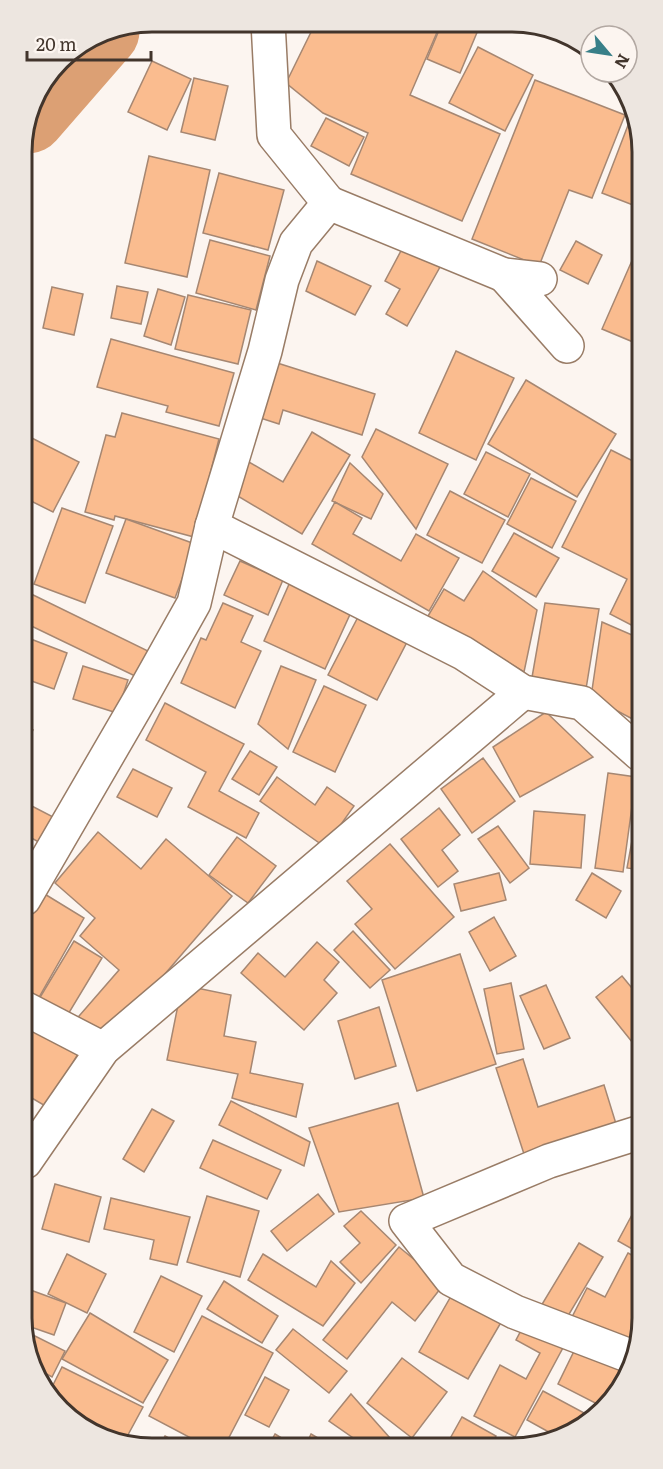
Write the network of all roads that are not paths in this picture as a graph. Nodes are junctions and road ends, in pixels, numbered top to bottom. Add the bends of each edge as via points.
1 (269, 32) edge
2 (329, 203) junction
3 (504, 275) junction
4 (540, 279) dead end
5 (567, 346) dead end
6 (212, 525) junction
7 (523, 692) junction
8 (631, 747) edge
9 (32, 885) edge
10 (32, 1012) edge
11 (103, 1048) junction
12 (631, 1136) edge
13 (32, 1152) edge
14 (625, 1354) edge

1 - 2 street via 274,135
2 - 3 street
2 - 6 street via 292,252
3 - 4 street
3 - 5 street
6 - 7 street via 464,652
6 - 9 street via 194,603
7 - 8 street via 582,703
7 - 11 street
10 - 11 street
11 - 13 street
12 - 14 street via 549,1161 406,1221 451,1279 515,1312

